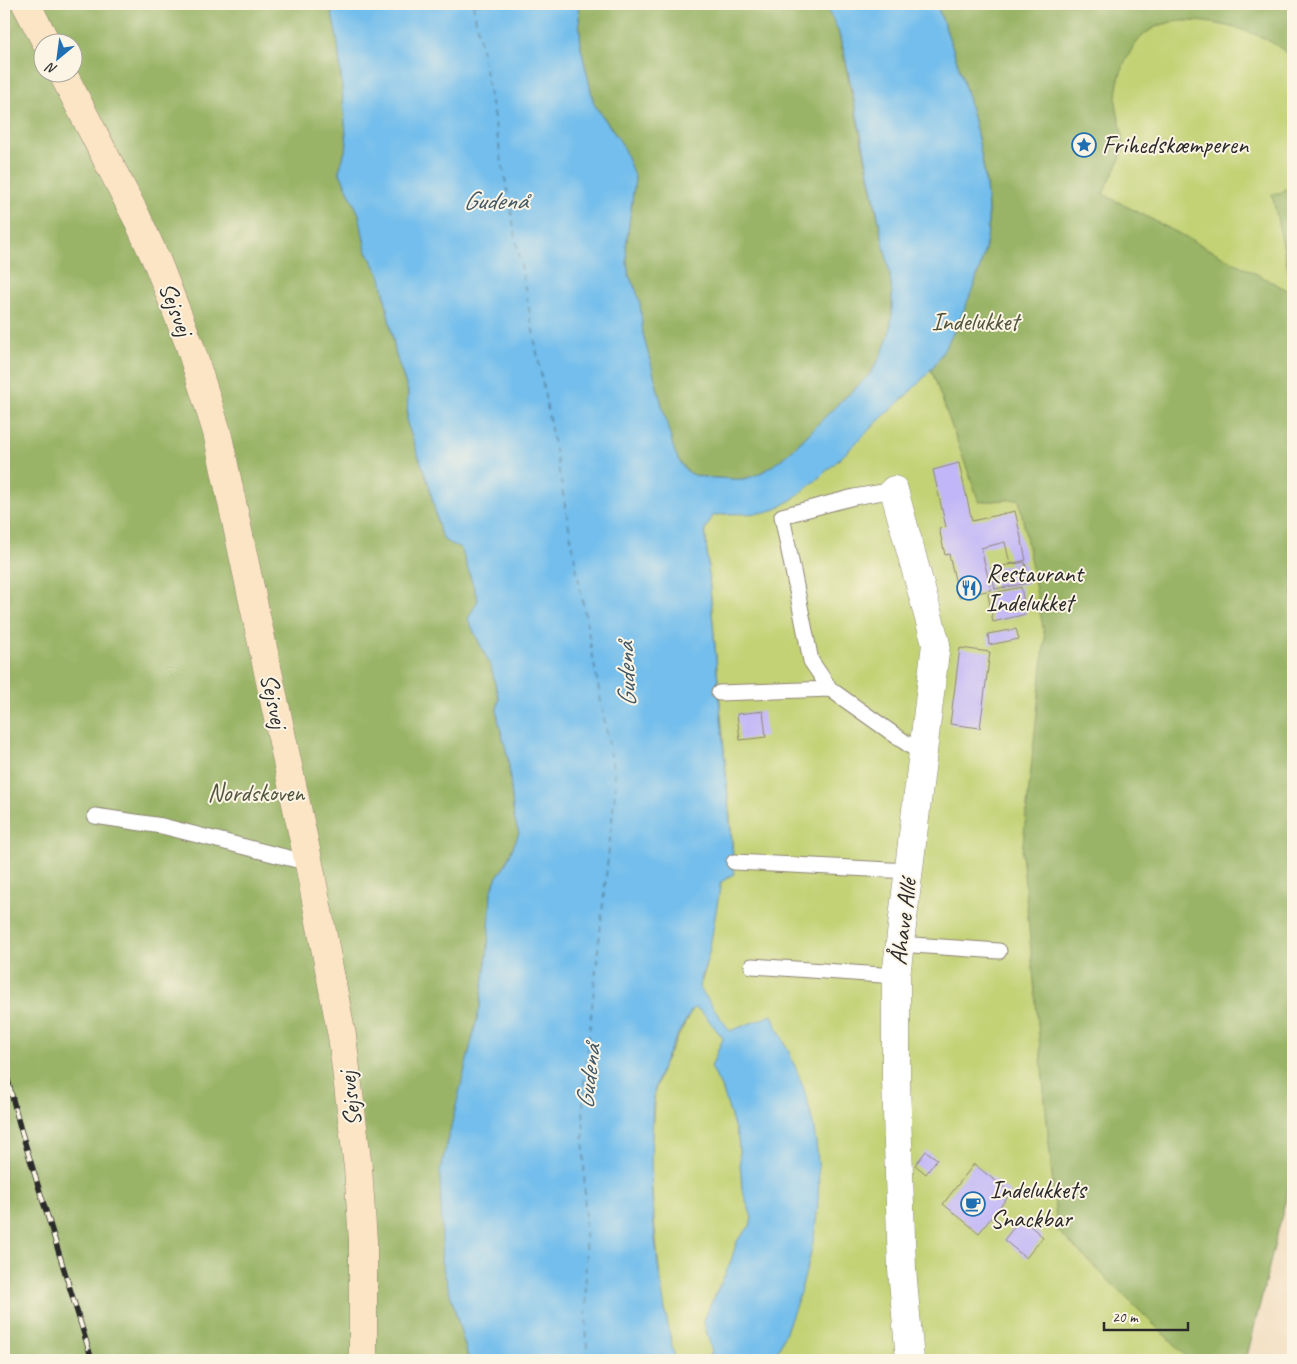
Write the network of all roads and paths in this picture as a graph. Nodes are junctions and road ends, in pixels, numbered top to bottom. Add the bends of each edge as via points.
1 (26, 4) edge
2 (41, 32) edge
3 (67, 82) edge
4 (894, 490) joint
5 (830, 689) junction
6 (719, 693) dead end
7 (924, 755) junction
8 (95, 816) dead end
9 (734, 862) dead end
10 (309, 863) junction
11 (909, 871) junction
12 (899, 944) junction
13 (1000, 951) dead end
14 (752, 966) dead end
15 (896, 976) junction
16 (363, 1360) edge
17 (910, 1360) edge

1 - 2 street
3 - 10 street, Sejsvej via 158,264 193,356 217,432
4 - 5 lane via 782,516 811,661
4 - 7 street, Åhave Allé via 936,644
5 - 6 lane
5 - 7 lane
7 - 11 street, Åhave Allé
8 - 10 lane via 162,826
9 - 11 lane
10 - 16 street, Sejsvej via 342,1036 358,1168 363,1241
11 - 12 street, Åhave Allé
12 - 13 lane
12 - 15 street, Åhave Allé
14 - 15 lane
15 - 17 street, Åhave Allé via 902,1269

